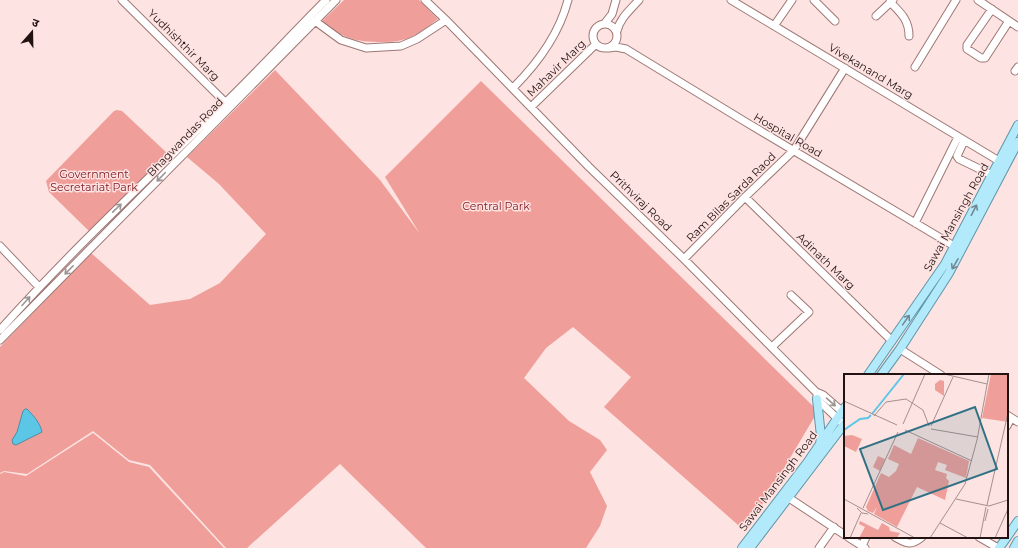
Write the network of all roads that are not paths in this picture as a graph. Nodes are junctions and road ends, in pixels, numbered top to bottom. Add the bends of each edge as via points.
1 (122, 0) edge
2 (326, 0) edge
3 (336, 0) edge
4 (425, 0) edge
5 (568, 0) edge
6 (616, 0) edge
7 (639, 0) edge
8 (731, 0) edge
9 (792, 0) edge
10 (814, 0) edge
11 (956, 0) edge
12 (978, 0) edge
13 (892, 1) edge
14 (630, 9) junction
15 (992, 9) junction
16 (876, 16) dead end
17 (446, 20) junction
18 (315, 21) junction
19 (835, 21) dead end
20 (1009, 21) junction
21 (605, 23) junction
22 (774, 26) junction
23 (1018, 27) edge
24 (616, 31) junction
25 (909, 36) dead end
26 (617, 39) junction
27 (596, 44) junction
28 (609, 48) junction
29 (626, 49) junction
30 (915, 67) dead end
31 (845, 68) junction
32 (513, 88) junction
33 (228, 105) junction
34 (531, 107) junction
35 (1018, 125) edge
36 (961, 139) junction
37 (1018, 142) edge
38 (794, 150) junction
39 (999, 161) junction
40 (992, 175) junction
41 (745, 197) junction
42 (915, 222) junction
43 (0, 246) edge
44 (959, 249) junction
45 (684, 259) junction
46 (39, 287) junction
47 (791, 295) dead end
48 (0, 330) edge
49 (0, 340) edge
50 (892, 341) junction
51 (772, 347) junction
52 (900, 349) junction
53 (869, 374) edge
54 (882, 374) edge
55 (939, 374) edge
56 (817, 396) junction
57 (842, 413) edge
58 (1009, 417) edge
59 (1018, 422) edge
60 (844, 425) edge
61 (820, 446) junction
62 (789, 498) junction
63 (1018, 521) edge
64 (834, 527) junction
65 (844, 534) edge
66 (1008, 536) edge
67 (850, 538) edge
68 (897, 538) edge
69 (921, 538) edge
70 (981, 538) edge
71 (1006, 538) edge
72 (1018, 541) edge
73 (863, 547) edge
74 (742, 548) edge
75 (750, 548) edge
76 (819, 548) edge
77 (998, 548) edge
78 (1014, 548) edge

1 - 33 street, Yudhishthir Marg
2 - 33 street, Bhagwandas Road
3 - 18 street, Bhagwandas Road
4 - 17 street, Prithviraj Road
5 - 32 street via 557,31 545,52
6 - 14 street via 620,10
6 - 21 street via 612,14
7 - 14 street
8 - 22 street, Vivekanand Marg
9 - 22 street
10 - 19 street
11 - 30 street
12 - 15 street
13 - 16 street
13 - 25 street via 904,16
14 - 24 street
15 - 20 street
15 - 20 street via 967,44 967,49 985,58
17 - 18 street via 417,40 401,46 366,48 341,40
17 - 32 street, Prithviraj Road
18 - 33 street, Bhagwandas Road
20 - 23 street
21 - 24 street via 612,25
21 - 27 street via 597,26 593,33
22 - 31 street, Vivekanand Marg
24 - 26 street
26 - 28 street
26 - 29 street
27 - 28 street via 602,48
27 - 34 street, Mahavir Marg
28 - 29 street, Hospital Road
29 - 38 street, Hospital Road
31 - 36 street, Vivekanand Marg
31 - 38 street, Ram Bilas Sarda Raod
32 - 34 street, Prithviraj Road
46 -> 33 street, Bhagwandas Road via 87,237
33 -> 49 street, Bhagwandas Road
34 - 45 street, Prithviraj Road
35 - 39 main road, Sawai Mansingh Road
36 - 39 street, Vivekanand Marg
36 - 40 street via 957,156 959,159
36 - 42 street
37 - 44 main road
38 - 41 street, Ram Bilas Sarda Raod
38 - 42 street, Hospital Road
39 - 40 main road, Sawai Mansingh Road
44 -> 40 main road, Sawai Mansingh Road
41 - 45 street, Ram Bilas Sarda Raod
41 - 50 street, Adinath Marg
42 - 44 street, Hospital Road
43 - 46 street
50 -> 44 main road, Sawai Mansingh Road via 945,264
44 -> 52 main road via 949,273
45 - 51 street, Prithviraj Road
48 -> 46 street, Bhagwandas Road
47 - 51 street via 809,312
50 - 53 main road, Sawai Mansingh Road
51 - 56 street, Prithviraj Road
52 - 54 main road
52 - 55 street
56 - 57 street, Prithviraj Road
56 - 61 main road
57 - 61 main road, Sawai Mansingh Road
58 - 59 street
60 - 62 main road
61 - 74 main road, Sawai Mansingh Road
62 - 64 street
62 - 75 main road
63 - 66 main road
64 - 65 street
64 - 76 street
67 - 73 street
68 - 69 street via 912,544
70 - 77 street
71 - 77 main road
72 - 78 main road

